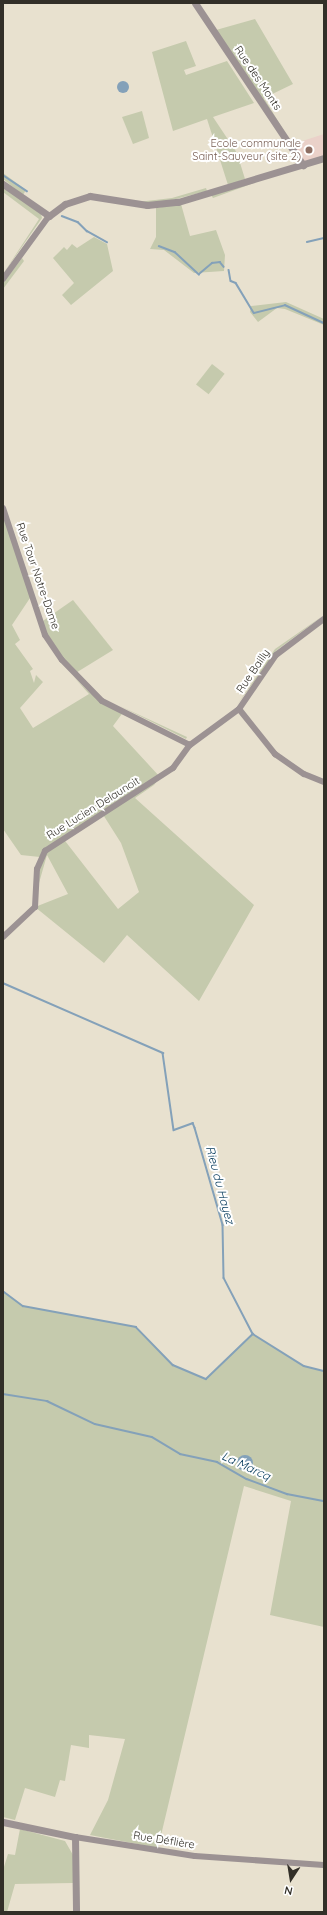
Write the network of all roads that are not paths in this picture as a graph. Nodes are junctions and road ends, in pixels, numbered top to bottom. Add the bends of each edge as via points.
1 (195, 3) edge
2 (324, 158) edge
3 (303, 165) junction
4 (3, 184) edge
5 (49, 216) junction
6 (3, 279) edge
7 (3, 508) edge
8 (324, 619) edge
9 (239, 709) junction
10 (190, 745) junction
11 (324, 782) edge
12 (3, 937) edge
13 (3, 1822) edge
14 (76, 1837) junction
15 (324, 1865) edge
16 (76, 1912) edge

1 - 3 street, Rue des Monts
2 - 3 street
3 - 5 street via 163,204 135,204 99,196 82,198 57,208
4 - 5 street
5 - 6 street
7 - 10 street, Rue Tour Notre-Dame via 43,629 62,660 102,701
8 - 9 street, Rue Bailly via 276,655
9 - 10 street, Rue Bailly
9 - 11 street, Rue Bailly via 275,754 304,774
10 - 12 street, Rue Lucien Delaunoit via 173,768 45,851 36,869 35,907
13 - 14 street, Rue Déflière
14 - 15 street, Rue Déflière via 195,1856
14 - 16 street

